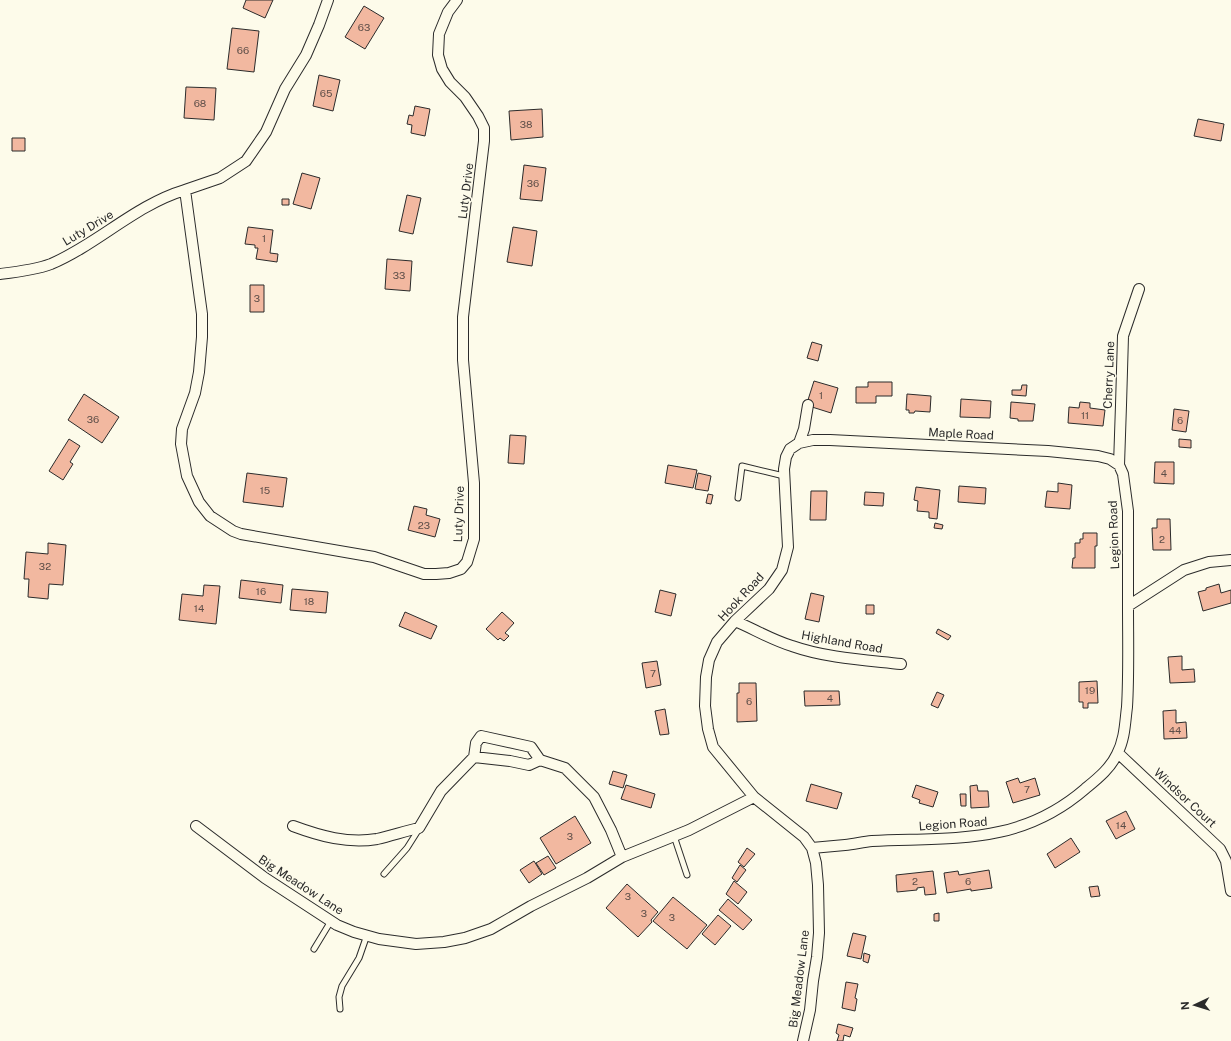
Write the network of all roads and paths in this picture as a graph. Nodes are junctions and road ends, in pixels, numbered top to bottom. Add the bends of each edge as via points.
1 (328, 0) edge
2 (457, 0) edge
3 (185, 190) junction
4 (0, 274) edge
5 (1138, 289) dead end
6 (808, 405) dead end
7 (799, 443) junction
8 (1119, 465) junction
9 (784, 476) junction
10 (738, 498) dead end
11 (1231, 560) edge
12 (1128, 606) junction
13 (735, 621) junction
14 (901, 664) dead end
15 (1118, 754) junction
16 (474, 757) junction
17 (540, 760) junction
18 (754, 797) junction
19 (196, 826) dead end
20 (293, 826) dead end
21 (419, 828) junction
22 (674, 836) junction
23 (812, 848) junction
24 (622, 857) junction
25 (384, 874) dead end
26 (687, 875) dead end
27 (1231, 891) edge
28 (330, 921) junction
29 (367, 935) junction
30 (314, 949) dead end
31 (340, 1009) dead end
32 (804, 1041) edge

1 - 3 street, Luty Drive via 306,55 285,88 266,132 246,161 220,178
2 - 3 street, Luty Drive via 448,12 439,34 438,55 442,69 450,82 465,97 484,128 463,317 463,360 474,483 474,539 467,562 460,569 449,573 424,574 374,557 241,534 210,516 199,502 187,476 181,444 182,429 195,393 202,337 202,314
3 - 4 street, Luty Drive via 149,206 50,264
5 - 8 street, Cherry Lane via 1123,336
6 - 7 street, Hook Road
7 - 8 street, Maple Road via 830,440 1048,452 1098,456
7 - 9 street, Hook Road via 790,449 786,457
8 - 12 street, Legion Road via 1123,474 1128,511
9 - 10 lane via 742,466
9 - 13 street, Hook Road via 788,547 782,570 769,589
11 - 12 street via 1209,562 1184,570
12 - 15 street, Legion Road via 1128,689 1124,732
13 - 14 street, Highland Road via 790,646 810,652
13 - 18 street, Hook Road via 717,642 709,660 705,706 708,729 714,747
15 - 23 street, Legion Road via 1106,772 1075,798 1047,816 1024,826 969,838 870,841
15 - 27 street, Windsor Court via 1220,849 1226,861
16 - 17 street via 529,765
16 - 17 street via 476,743 481,736 531,747
16 - 21 street via 441,791
17 - 24 street via 565,768 594,797
18 - 22 street, Big Meadow Lane
18 - 23 street via 804,837
19 - 28 street, Big Meadow Lane via 264,878
20 - 21 street via 321,836 359,840
21 - 25 lane via 408,848
22 - 24 street, Big Meadow Lane
22 - 26 lane
23 - 32 street, Big Meadow Lane via 818,885 819,933
24 - 29 street, Big Meadow Lane via 491,929 464,938 416,944
28 - 29 street, Big Meadow Lane
28 - 30 lane
29 - 31 lane via 359,958 342,986 339,997

